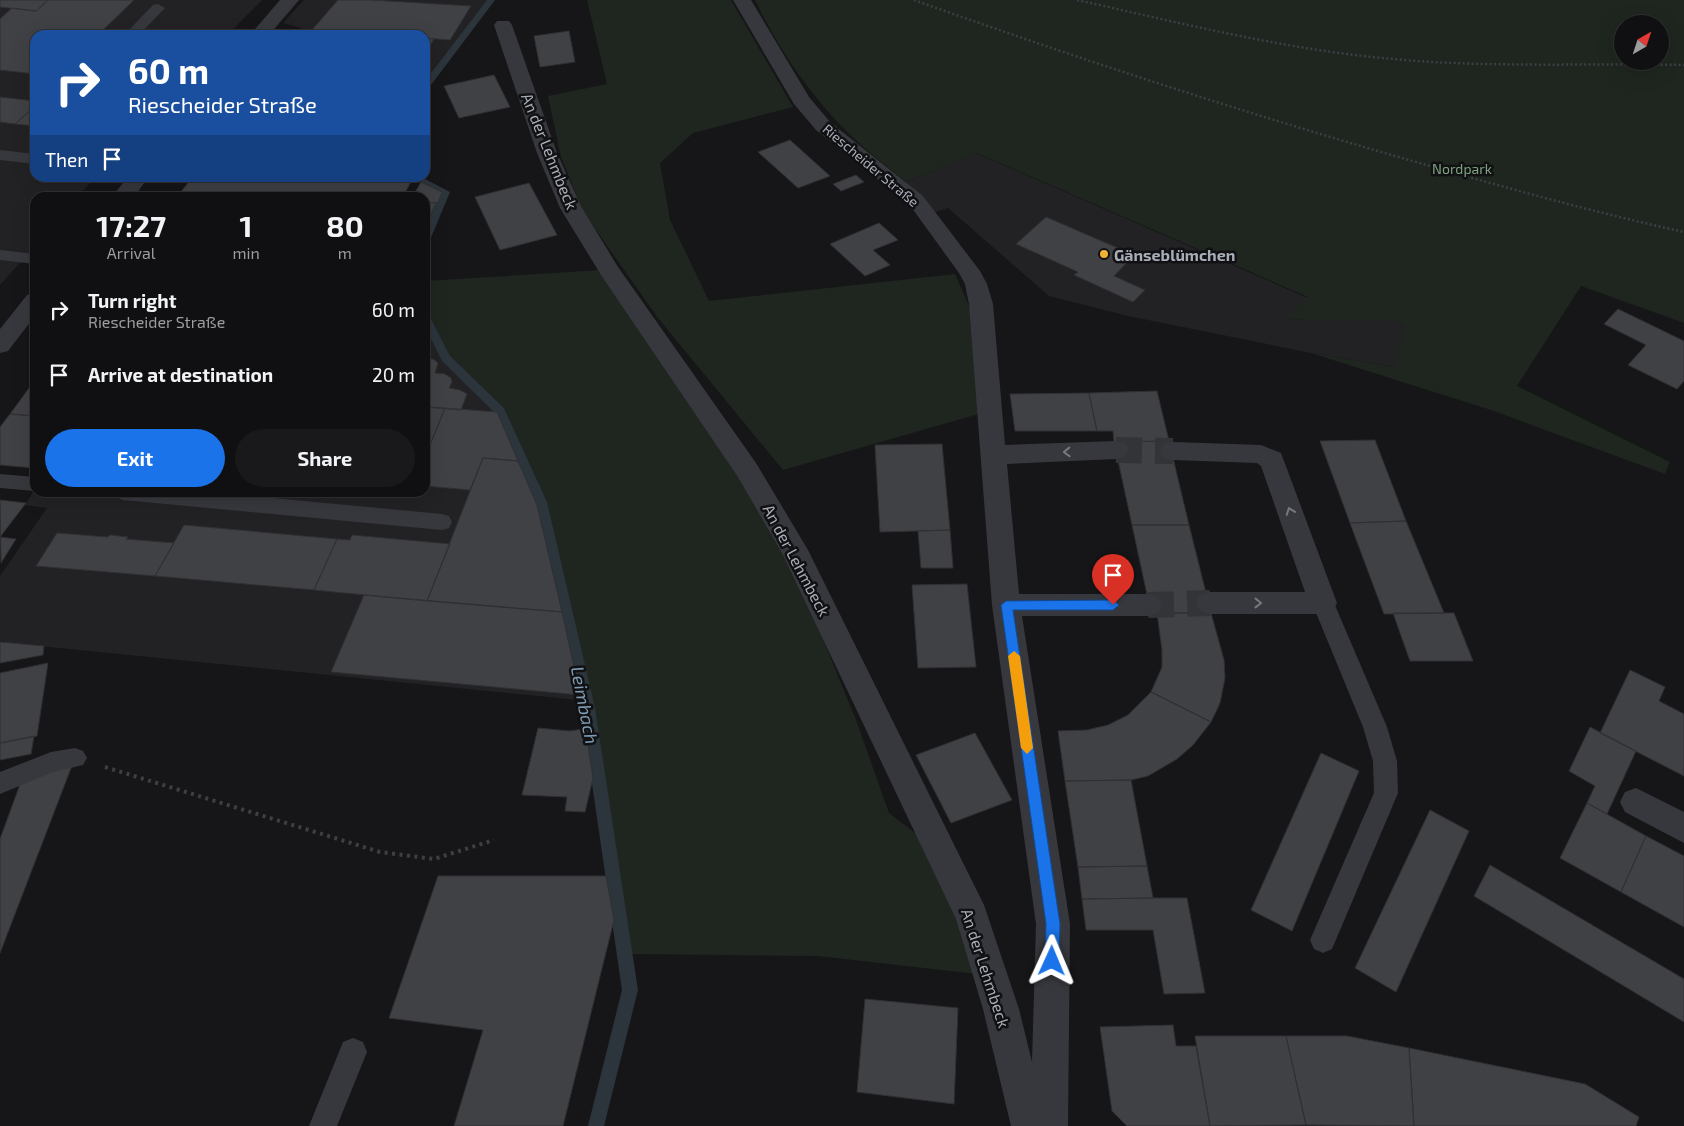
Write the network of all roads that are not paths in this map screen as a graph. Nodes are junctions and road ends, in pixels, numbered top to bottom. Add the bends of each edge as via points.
1 (290, 0) edge
2 (742, 0) edge
3 (158, 8) dead end
4 (503, 25) dead end
5 (136, 30) edge
6 (263, 30) edge
7 (0, 155) edge
8 (30, 158) edge
9 (134, 182) edge
10 (125, 192) edge
11 (0, 256) edge
12 (30, 259) edge
13 (30, 306) edge
14 (0, 345) edge
15 (1116, 450) tunnel mouth
16 (1173, 451) tunnel mouth
17 (994, 455) junction
18 (0, 481) edge
19 (30, 484) edge
20 (176, 497) edge
21 (442, 522) dead end
22 (1323, 603) junction
23 (1210, 604) tunnel mouth
24 (1006, 605) junction
25 (1148, 605) tunnel mouth
26 (75, 758) road end
27 (0, 783) edge
28 (1636, 802) dead end
29 (1684, 828) edge
30 (1323, 940) dead end
31 (354, 1052) dead end
32 (323, 1126) edge
33 (1030, 1126) edge
34 (1049, 1126) edge

1 - 6 street
2 - 17 street, Riescheider Straße via 807,106 823,126 916,200 969,271 981,304
3 - 5 lane
4 - 33 street, An der Lehmbeck via 547,153 571,208 609,270 747,470 794,550 972,916 1001,1009
7 - 8 lane
9 - 10 street
11 - 12 lane
13 - 14 street
15 -> 17 street
22 -> 16 street via 1272,460 1261,454
17 - 24 street, Riescheider Straße
18 - 19 lane
20 - 21 lane
23 -> 22 street
22 - 30 lane via 1375,727 1385,761 1386,793
24 - 25 street
24 - 34 street, Riescheider Straße via 1053,924
26 - 27 lane via 51,762
28 - 29 street
31 - 32 lane

